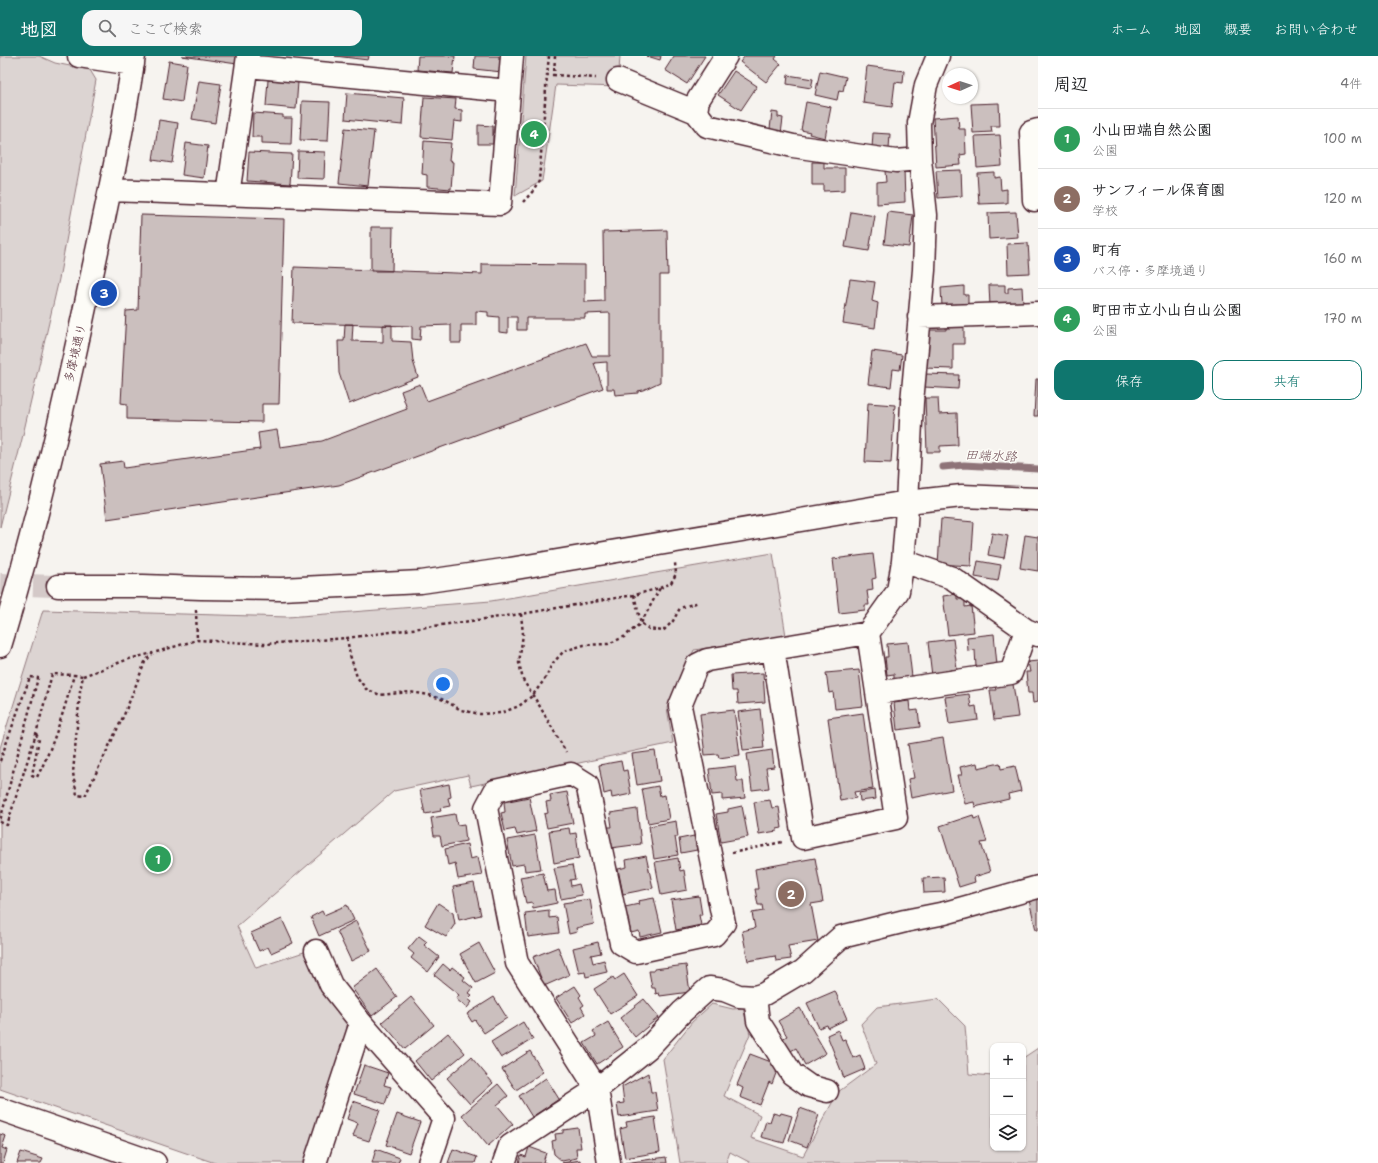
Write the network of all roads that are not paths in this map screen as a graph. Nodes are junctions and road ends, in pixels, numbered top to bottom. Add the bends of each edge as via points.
1 (79, 56) edge
2 (512, 56) edge
3 (726, 56) edge
4 (938, 56) edge
5 (133, 60) edge
6 (247, 61) edge
7 (618, 80) dead end
8 (509, 91) junction
9 (696, 112) junction
10 (1038, 130) edge
11 (920, 159) junction
12 (110, 190) junction
13 (228, 195) junction
14 (1034, 200) dead end
15 (1038, 313) edge
16 (919, 317) junction
17 (1038, 499) edge
18 (908, 502) junction
19 (903, 561) junction
20 (58, 586) tunnel mouth
21 (868, 633) junction
22 (1032, 633) edge
23 (0, 646) edge
24 (773, 649) junction
25 (877, 692) junction
26 (1038, 887) edge
27 (316, 951) dead end
28 (755, 997) junction
29 (361, 1024) junction
30 (597, 1089) junction
31 (827, 1091) dead end
32 (0, 1110) edge
33 (155, 1163) edge
34 (315, 1163) edge
35 (429, 1163) edge
36 (504, 1163) edge
37 (609, 1163) edge

1 - 5 street
2 - 8 street
3 - 9 street via 698,100
4 - 11 street via 926,85 919,122
5 - 12 street, 多摩境通り
6 - 8 street
6 - 13 street
7 - 9 street
8 - 13 street via 500,204
9 - 11 street via 707,126 793,146 896,161
10 - 14 street via 1031,132
11 - 16 street via 926,215
12 - 13 street
12 - 23 street, 多摩境通り via 74,360 35,524
15 - 16 street
16 - 18 street
17 - 18 street via 962,496
18 - 19 street
18 - 20 street via 421,582 281,589
19 - 21 street via 898,591
19 - 22 street via 952,578
21 - 24 street
21 - 25 street
22 - 25 street via 1011,673
24 - 25 street via 803,838 896,818
24 - 30 street via 707,660 697,665 680,706 724,923 714,935 636,952 621,943 587,784 571,774 495,790 486,808 518,964
26 - 28 street via 945,913 841,936 803,970
27 - 29 street via 331,985
28 - 30 street via 739,996 709,988 648,1048
28 - 31 street via 758,1021 792,1074 809,1086
29 - 34 street
29 - 35 street via 444,1118
30 - 36 street via 510,1146
30 - 37 street
32 - 33 street

